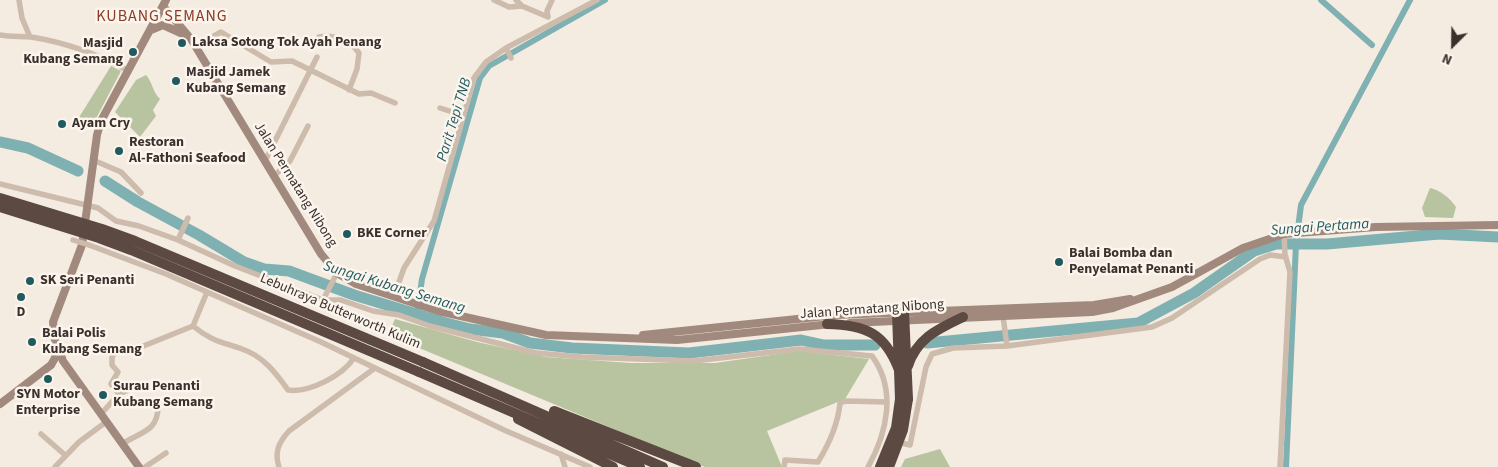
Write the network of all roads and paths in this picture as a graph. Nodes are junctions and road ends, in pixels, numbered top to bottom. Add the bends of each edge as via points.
1 (19, 0) edge
2 (494, 0) edge
3 (516, 0) edge
4 (552, 0) edge
5 (597, 0) edge
6 (165, 3) edge
7 (522, 6) junction
8 (548, 17) junction
9 (552, 24) junction
10 (150, 30) junction
11 (0, 35) edge
12 (30, 37) junction
13 (319, 37) dead end
14 (191, 39) junction
15 (196, 46) junction
16 (507, 49) junction
17 (317, 57) dead end
18 (511, 58) dead end
19 (129, 71) junction
20 (312, 71) junction
21 (349, 90) junction
22 (395, 103) dead end
23 (440, 108) dead end
24 (462, 115) junction
25 (308, 126) dead end
26 (265, 161) junction
27 (93, 163) junction
28 (274, 176) junction
29 (0, 184) edge
30 (141, 193) dead end
31 (0, 198) edge
32 (88, 204) junction
33 (0, 208) edge
34 (187, 220) dead end
35 (1498, 225) edge
36 (179, 237) junction
37 (1286, 237) junction
38 (73, 240) dead end
39 (1286, 256) junction
40 (335, 276) junction
41 (207, 292) junction
42 (394, 296) junction
43 (324, 298) junction
44 (1142, 298) junction
45 (901, 316) junction
46 (963, 317) junction
47 (1004, 320) junction
48 (827, 324) junction
49 (193, 326) junction
50 (601, 338) junction
51 (55, 340) junction
52 (1007, 343) junction
53 (354, 358) junction
54 (421, 367) junction
55 (375, 368) junction
56 (45, 370) junction
57 (69, 370) junction
58 (903, 370) junction
59 (133, 388) dead end
60 (494, 392) junction
61 (119, 394) junction
62 (904, 399) junction
63 (489, 402) junction
64 (887, 402) junction
65 (0, 404) edge
66 (158, 407) dead end
67 (101, 414) junction
68 (106, 422) junction
69 (41, 434) dead end
70 (882, 438) junction
71 (122, 444) junction
72 (166, 452) dead end
73 (561, 454) junction
74 (65, 455) junction
75 (584, 464) junction
76 (55, 467) edge
77 (139, 467) edge
78 (145, 467) edge
79 (279, 467) edge
80 (565, 467) edge
81 (575, 467) edge
82 (590, 467) edge
83 (614, 467) edge
84 (640, 467) edge
85 (663, 467) edge
86 (696, 467) edge
87 (784, 467) edge
88 (868, 467) edge
89 (880, 467) edge
90 (889, 467) edge
91 (1280, 467) edge

1 - 12 street
2 - 7 street via 509,7
3 - 7 street
4 - 8 street
5 - 9 street
6 - 10 main road
6 - 14 main road, Jalan Permatang Nibong
7 - 8 street
8 - 9 street
9 - 16 street
10 - 14 main road via 170,26
10 - 19 main road
11 - 12 street
12 - 19 street via 104,57
13 - 21 street via 335,37 353,45 359,53
14 - 15 main road, Jalan Permatang Nibong
15 - 20 street via 221,32 271,62 290,60
15 - 26 main road, Jalan Permatang Nibong
16 - 18 street
16 - 24 street via 486,62 474,78
17 - 20 street
19 - 27 main road via 101,121
20 - 21 street
20 - 26 street
21 - 22 street via 359,94 371,93
23 - 24 street
24 - 42 street via 434,221 404,268
25 - 28 street via 290,162
26 - 28 main road, Jalan Permatang Nibong
27 - 30 street via 121,172
27 - 32 main road
28 - 40 main road, Jalan Permatang Nibong
29 - 32 street
31 - 54 highway, Lebuhraya Butterworth Kulim, bridge via 135,241
32 - 36 street via 116,221
32 - 51 main road via 82,245 53,322
33 - 54 highway, Lebuhraya Butterworth Kulim, bridge via 132,250
34 - 36 street
35 - 37 main road, Jalan Permatang Nibong via 1376,227
36 - 43 street via 235,266
37 - 39 street
37 - 44 main road, Jalan Permatang Nibong via 1243,248 1172,287
38 - 41 street, bridge
39 - 52 street via 1270,255 1260,259 1172,318 1152,326
39 - 91 street via 1290,272
40 - 42 main road, Jalan Permatang Nibong
40 - 43 street
41 - 49 street
41 - 53 street
42 - 50 main road, Jalan Permatang Nibong via 438,312 546,335
43 - 64 street via 542,353 694,361 799,349 872,356 885,383
44 - 45 main road, Jalan Permatang Nibong via 1094,305
44 - 47 main road, Jalan Permatang Nibong via 1092,312
45 - 46 main road, Jalan Permatang Nibong
45 - 48 main road, Jalan Permatang Nibong
45 - 50 main road, Jalan Permatang Nibong via 836,315
45 - 58 highway
46 - 47 main road, Jalan Permatang Nibong
46 - 58 highway via 921,341
47 - 52 street
48 - 50 main road, Jalan Permatang Nibong via 677,340
48 - 58 highway via 846,325 878,337 891,350
49 - 53 street via 216,342 255,355 278,374 288,390 305,390 333,377
49 - 61 street via 141,347 119,347 112,358 112,365 118,372 111,384
51 - 56 main road via 55,358
51 - 57 main road
52 - 70 street via 953,348 932,354 926,367 910,445
53 - 55 street
54 - 60 highway, Lebuhraya Butterworth Kulim
54 - 63 highway, Lebuhraya Butterworth Kulim
55 - 73 street
55 - 79 street via 289,431 277,449
56 - 57 main road
56 - 65 main road
57 - 67 main road
58 - 62 highway
59 - 61 street
60 - 85 highway, Lebuhraya Butterworth Kulim
60 - 86 highway via 550,410
61 - 67 street
62 - 89 highway, bridge
62 - 90 highway, bridge via 903,430
63 - 83 highway via 540,432
63 - 84 highway, Lebuhraya Butterworth Kulim
64 - 70 street
64 - 87 street via 840,403 829,444 818,462 785,460
66 - 71 street via 154,427
67 - 68 main road
68 - 71 main road
68 - 74 street
69 - 74 street
70 - 88 street
71 - 77 main road
72 - 78 street
73 - 75 street
73 - 80 street
74 - 76 street
75 - 81 street
75 - 82 street

